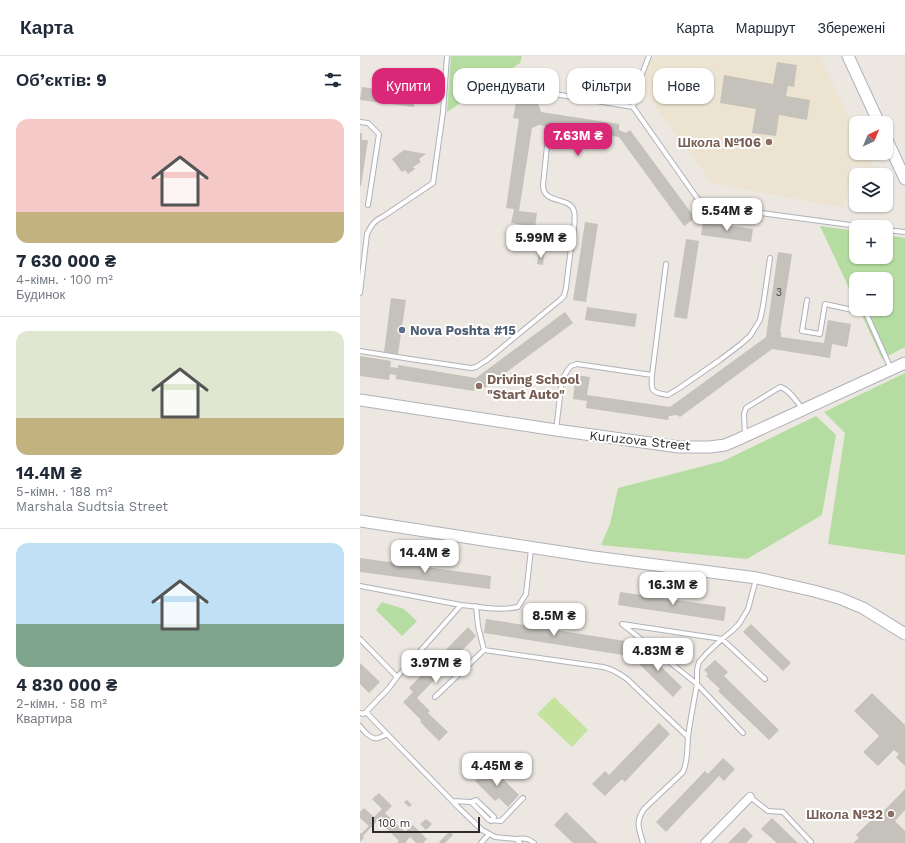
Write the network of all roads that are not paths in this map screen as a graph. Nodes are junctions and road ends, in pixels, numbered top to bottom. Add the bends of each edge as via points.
1 (447, 56) edge
2 (649, 56) edge
3 (848, 56) edge
4 (559, 95) edge
5 (633, 107) junction
6 (876, 116) edge
7 (360, 122) edge
8 (547, 146) dead end
9 (893, 153) edge
10 (905, 179) edge
11 (368, 205) dead end
12 (849, 225) edge
13 (893, 231) edge
14 (905, 232) edge
15 (770, 258) dead end
16 (666, 264) dead end
17 (360, 293) edge
18 (807, 300) dead end
19 (360, 351) edge
20 (905, 363) edge
21 (891, 369) junction
22 (652, 375) junction
23 (360, 400) edge
24 (803, 410) junction
25 (556, 430) junction
26 (745, 436) junction
27 (360, 521) edge
28 (531, 547) junction
29 (757, 578) junction
30 (360, 586) edge
31 (461, 605) junction
32 (476, 606) junction
33 (905, 634) edge
34 (722, 639) junction
35 (360, 640) edge
36 (484, 650) junction
37 (396, 677) junction
38 (765, 679) dead end
39 (697, 684) junction
40 (435, 697) dead end
41 (366, 712) junction
42 (360, 713) edge
43 (360, 726) edge
44 (743, 733) dead end
45 (387, 734) junction
46 (688, 737) junction
47 (750, 797) joint
48 (523, 798) dead end
49 (453, 801) junction
50 (489, 834) junction
51 (516, 839) junction
52 (811, 842) dead end
53 (480, 843) edge
54 (520, 843) edge
55 (534, 843) edge
56 (643, 843) edge
57 (705, 843) edge

1 - 17 lane via 443,112 432,183 371,225 367,234
2 - 5 lane
3 - 6 street
4 - 5 lane
5 - 12 lane via 697,198 705,204
7 - 11 lane via 368,123 379,134
8 - 19 lane via 544,191 548,196 571,205 574,211 564,296 476,368
9 - 10 street
13 - 14 lane
15 - 22 lane via 760,320 750,336 670,394 652,390
16 - 22 lane
18 - 21 lane via 802,331 820,334 825,304 866,313
20 - 21 street, Kuruzova Street
21 - 24 street, Kuruzova Street
22 - 25 lane via 577,364 572,366 562,380
23 - 25 street, Kuruzova Street
24 - 26 street, Kuruzova Street
24 - 26 lane via 788,392 780,387 746,408
25 - 26 street, Kuruzova Street via 679,447 724,445
27 - 28 street
28 - 29 street
28 - 32 lane via 526,594 518,607 507,609
29 - 33 street via 839,598 863,608
29 - 34 lane via 748,609 739,624
30 - 31 lane
31 - 32 lane
31 - 37 lane
32 - 36 lane
34 - 38 lane
34 - 39 lane via 699,662
34 - 39 lane via 622,624
35 - 37 lane
36 - 40 lane
36 - 46 lane via 610,669 627,679
37 - 41 lane
39 - 44 lane
39 - 46 lane
41 - 42 lane
41 - 45 lane
43 - 45 lane via 373,739
45 - 49 lane
46 - 56 lane via 683,772 640,815 638,827
47 - 52 lane via 768,811 782,812
47 - 57 street
48 - 49 lane via 501,822 489,820 471,802
49 - 50 lane
50 - 51 lane
50 - 53 lane
51 - 54 lane
51 - 55 lane via 528,839

